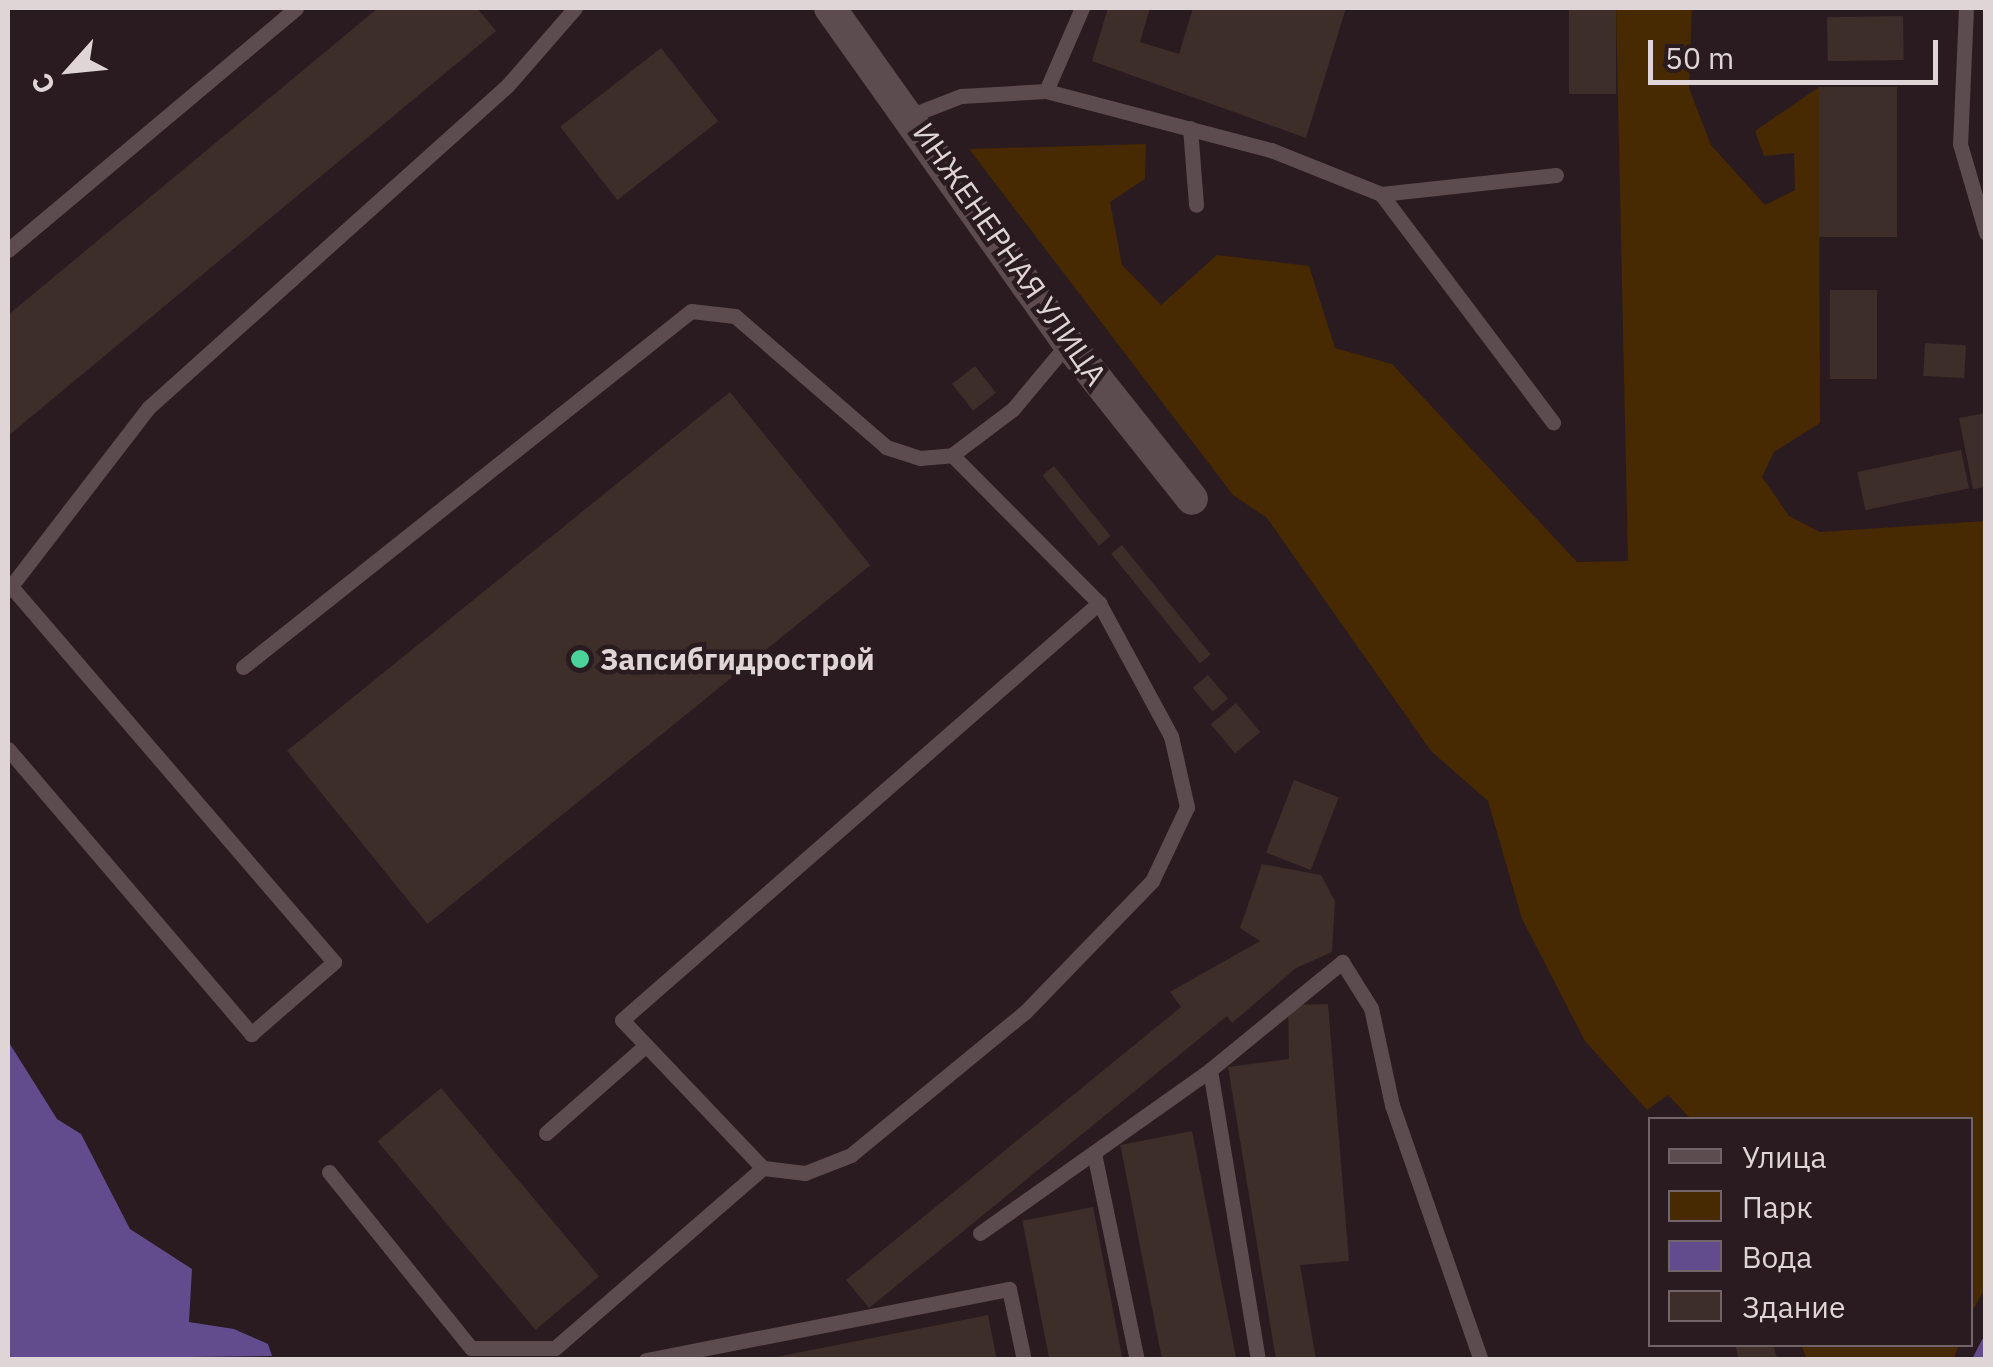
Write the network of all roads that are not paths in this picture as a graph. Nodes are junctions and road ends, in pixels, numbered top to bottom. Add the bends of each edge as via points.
1 (296, 8) edge
2 (575, 8) edge
3 (830, 8) edge
4 (1082, 8) edge
5 (1966, 8) edge
6 (1046, 92) junction
7 (912, 115) junction
8 (1190, 128) junction
9 (1556, 175) dead end
10 (1381, 194) junction
11 (1196, 205) dead end
12 (1986, 233) edge
13 (8, 250) edge
14 (1068, 343) junction
15 (1552, 422) dead end
16 (952, 455) junction
17 (1192, 498) dead end
18 (9, 588) edge
19 (1099, 604) junction
20 (243, 667) dead end
21 (8, 749) edge
22 (646, 1045) junction
23 (1210, 1070) junction
24 (546, 1133) dead end
25 (1094, 1153) junction
26 (763, 1168) junction
27 (328, 1172) dead end
28 (980, 1234) dead end
29 (646, 1360) edge
30 (1024, 1360) edge
31 (1138, 1360) edge
32 (1258, 1360) edge
33 (1482, 1360) edge

1 - 13 lane
2 - 18 lane via 507,86 148,408
3 - 7 street, ИНЖЕНЕРНАЯ УЛИЦА
4 - 6 lane
5 - 12 lane via 1960,144
6 - 7 lane via 961,96
6 - 8 lane
7 - 14 street, ИНЖЕНЕРНАЯ УЛИЦА
8 - 10 lane
8 - 11 lane
9 - 10 lane
10 - 15 lane
14 - 16 lane via 1014,409
14 - 17 street, ИНЖЕНЕРНАЯ УЛИЦА
16 - 19 lane
16 - 20 lane via 886,447 735,316 691,311
18 - 21 lane via 334,962 251,1034
19 - 22 lane via 622,1020
19 - 26 lane via 1171,736 1188,807 1152,881 1024,1012 851,1156 805,1173
22 - 24 lane
22 - 26 lane
23 - 25 lane
23 - 32 lane
23 - 33 lane via 1342,962 1371,1008 1392,1105
25 - 28 lane
25 - 31 lane
26 - 27 lane via 555,1348 471,1348
29 - 30 lane via 1009,1288

